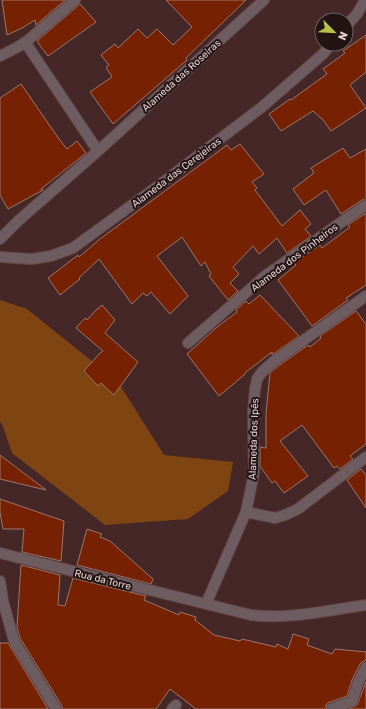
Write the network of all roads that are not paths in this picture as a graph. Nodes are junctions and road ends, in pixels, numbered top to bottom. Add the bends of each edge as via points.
1 (74, 0) edge
2 (264, 0) edge
3 (365, 0) edge
4 (354, 17) edge
5 (25, 42) junction
6 (325, 52) edge
7 (0, 56) edge
8 (98, 150) junction
9 (366, 205) edge
10 (0, 239) edge
11 (0, 257) edge
12 (366, 296) edge
13 (188, 343) dead end
14 (366, 457) edge
15 (246, 512) junction
16 (0, 553) edge
17 (0, 581) edge
18 (206, 604) junction
19 (366, 605) edge
20 (366, 667) edge
21 (362, 684) edge
22 (352, 705) edge
23 (56, 709) edge
24 (331, 709) edge

1 - 5 street
2 - 8 street, Alameda das Roseiras
3 - 4 street
5 - 7 street
5 - 8 street
6 - 11 street, Alameda das Cerejeiras via 262,107 73,248 51,256 32,259
8 - 10 street, Alameda das Roseiras
9 - 13 street, Alameda dos Pinheiros via 265,276
12 - 15 street, Alameda dos Ipês via 274,362 257,379 253,412 254,473
14 - 15 street via 298,509 285,515 275,518
15 - 18 street, Alameda dos Ipês
16 - 18 street, Rua da Torre
17 - 23 street via 14,641
18 - 19 street, Rua da Torre via 264,617
20 - 21 street
21 - 22 street
22 - 24 street

